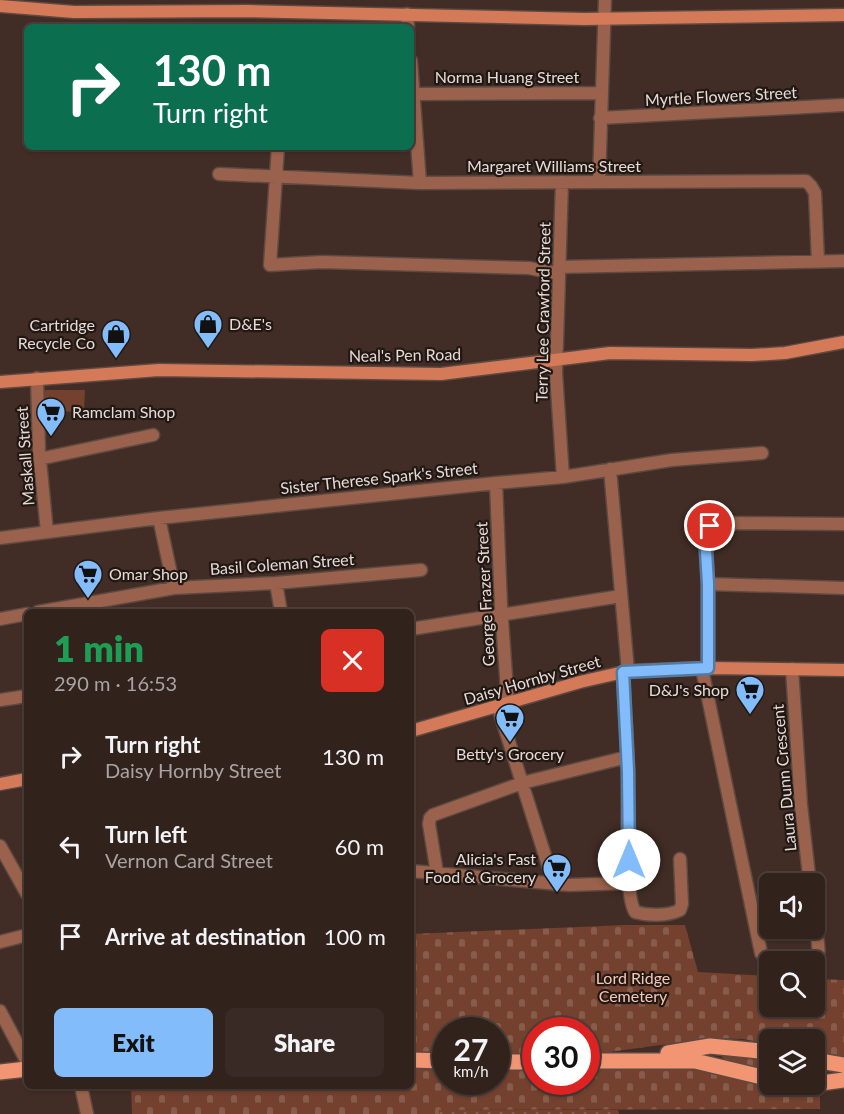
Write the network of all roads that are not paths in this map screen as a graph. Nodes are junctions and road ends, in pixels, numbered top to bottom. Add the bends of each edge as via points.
1 (605, 0) edge
2 (0, 6) edge
3 (844, 15) edge
4 (603, 19) junction
5 (408, 21) edge
6 (601, 93) junction
7 (414, 94) joint
8 (844, 105) edge
9 (600, 118) junction
10 (278, 150) edge
11 (219, 174) dead end
12 (276, 176) junction
13 (599, 182) junction
14 (420, 183) junction
15 (562, 183) junction
16 (818, 261) junction
17 (844, 261) edge
18 (559, 270) junction
19 (844, 342) edge
20 (556, 360) junction
21 (37, 378) junction
22 (0, 382) edge
23 (153, 435) dead end
24 (762, 453) dead end
25 (39, 459) junction
26 (610, 469) junction
27 (563, 477) junction
28 (496, 483) junction
29 (159, 518) junction
30 (844, 524) edge
31 (47, 532) junction
32 (0, 538) edge
33 (421, 570) dead end
34 (276, 583) junction
35 (708, 584) junction
36 (174, 588) junction
37 (844, 588) edge
38 (621, 597) junction
39 (55, 609) edge
40 (280, 609) edge
41 (501, 614) junction
42 (24, 615) edge
43 (0, 619) edge
44 (414, 628) edge
45 (705, 668) junction
46 (792, 669) junction
47 (844, 670) edge
48 (626, 672) junction
49 (24, 696) edge
50 (0, 700) edge
51 (503, 705) junction
52 (414, 729) edge
53 (627, 757) junction
54 (24, 780) edge
55 (522, 783) junction
56 (0, 784) edge
57 (0, 846) edge
58 (680, 859) dead end
59 (414, 871) edge
60 (438, 873) junction
61 (809, 873) edge
62 (629, 883) junction
63 (554, 884) junction
64 (24, 889) edge
65 (24, 935) edge
66 (0, 942) edge
67 (761, 951) edge
68 (0, 1011) edge
69 (759, 1051) edge
70 (624, 1059) junction
71 (414, 1060) edge
72 (600, 1060) edge
73 (432, 1061) edge
74 (825, 1062) edge
75 (24, 1065) edge
76 (844, 1065) edge
77 (24, 1067) edge
78 (24, 1068) edge
79 (0, 1072) edge
80 (759, 1076) edge
81 (844, 1080) edge
82 (0, 1081) edge
83 (825, 1083) edge
84 (82, 1089) edge
85 (87, 1114) edge

1 - 4 street
2 - 5 street via 74,12 248,11
3 - 4 street
4 - 5 street
4 - 6 street
6 - 7 street, Norma Huang Street
6 - 9 street
7 - 14 street
8 - 9 street, Myrtle Flowers Street
9 - 13 street
10 - 12 street
11 - 12 street, Margaret Williams Street
12 - 14 street, Margaret Williams Street
12 - 18 street via 270,265 322,262
13 - 15 street, Margaret Williams Street
13 - 16 street, Margaret Williams Street via 806,181 815,193
14 - 15 street, Margaret Williams Street
15 - 18 street, Terry Lee Crawford Street
16 - 17 street
16 - 18 street
18 - 20 street, Terry Lee Crawford Street
19 - 20 street, Neal's Pen Road via 752,355 625,352
20 - 21 street, Neal's Pen Road via 424,374 193,370
20 - 27 street, Terry Lee Crawford Street
21 - 22 street, Neal's Pen Road
21 - 25 street, Maskall Street
23 - 25 street
24 - 26 street, Sister Therese Spark's Street
25 - 31 street, Maskall Street
26 - 27 street, Sister Therese Spark's Street
26 - 38 street
27 - 28 street, Sister Therese Spark's Street
28 - 29 street, Sister Therese Spark's Street
28 - 41 street, George Frazer Street
29 - 31 street, Sister Therese Spark's Street
29 - 36 street
30 - 35 street via 710,526 705,535
31 - 32 street, Sister Therese Spark's Street
33 - 34 street, Basil Coleman Street
34 - 36 street, Basil Coleman Street
34 - 40 street
35 - 37 street
35 - 45 street
36 - 39 street, Basil Coleman Street
38 - 41 street
38 - 48 street
41 - 44 street
41 - 51 street, George Frazer Street
42 - 43 street
45 - 46 street, Daisy Hornby Street
45 - 48 street, Daisy Hornby Street
45 - 67 street
46 - 47 street, Daisy Hornby Street
46 - 61 street, Laura Dunn Crescent
48 - 51 street, Daisy Hornby Street
48 - 53 street
49 - 50 street
51 - 52 street, Daisy Hornby Street
51 - 55 street, George Frazer Street
53 - 55 street
53 - 62 street
54 - 56 street
55 - 60 street via 430,818
55 - 63 street, George Frazer Street
57 - 64 street
58 - 62 street via 682,904 674,913 635,912
59 - 60 street
60 - 63 street
62 - 63 street
65 - 66 street
68 - 75 street
69 - 70 main road via 710,1046
70 - 72 main road
70 - 80 main road via 695,1061
71 - 73 main road
74 - 76 main road
77 - 79 main road
78 - 82 main road
81 - 83 main road
84 - 85 street

